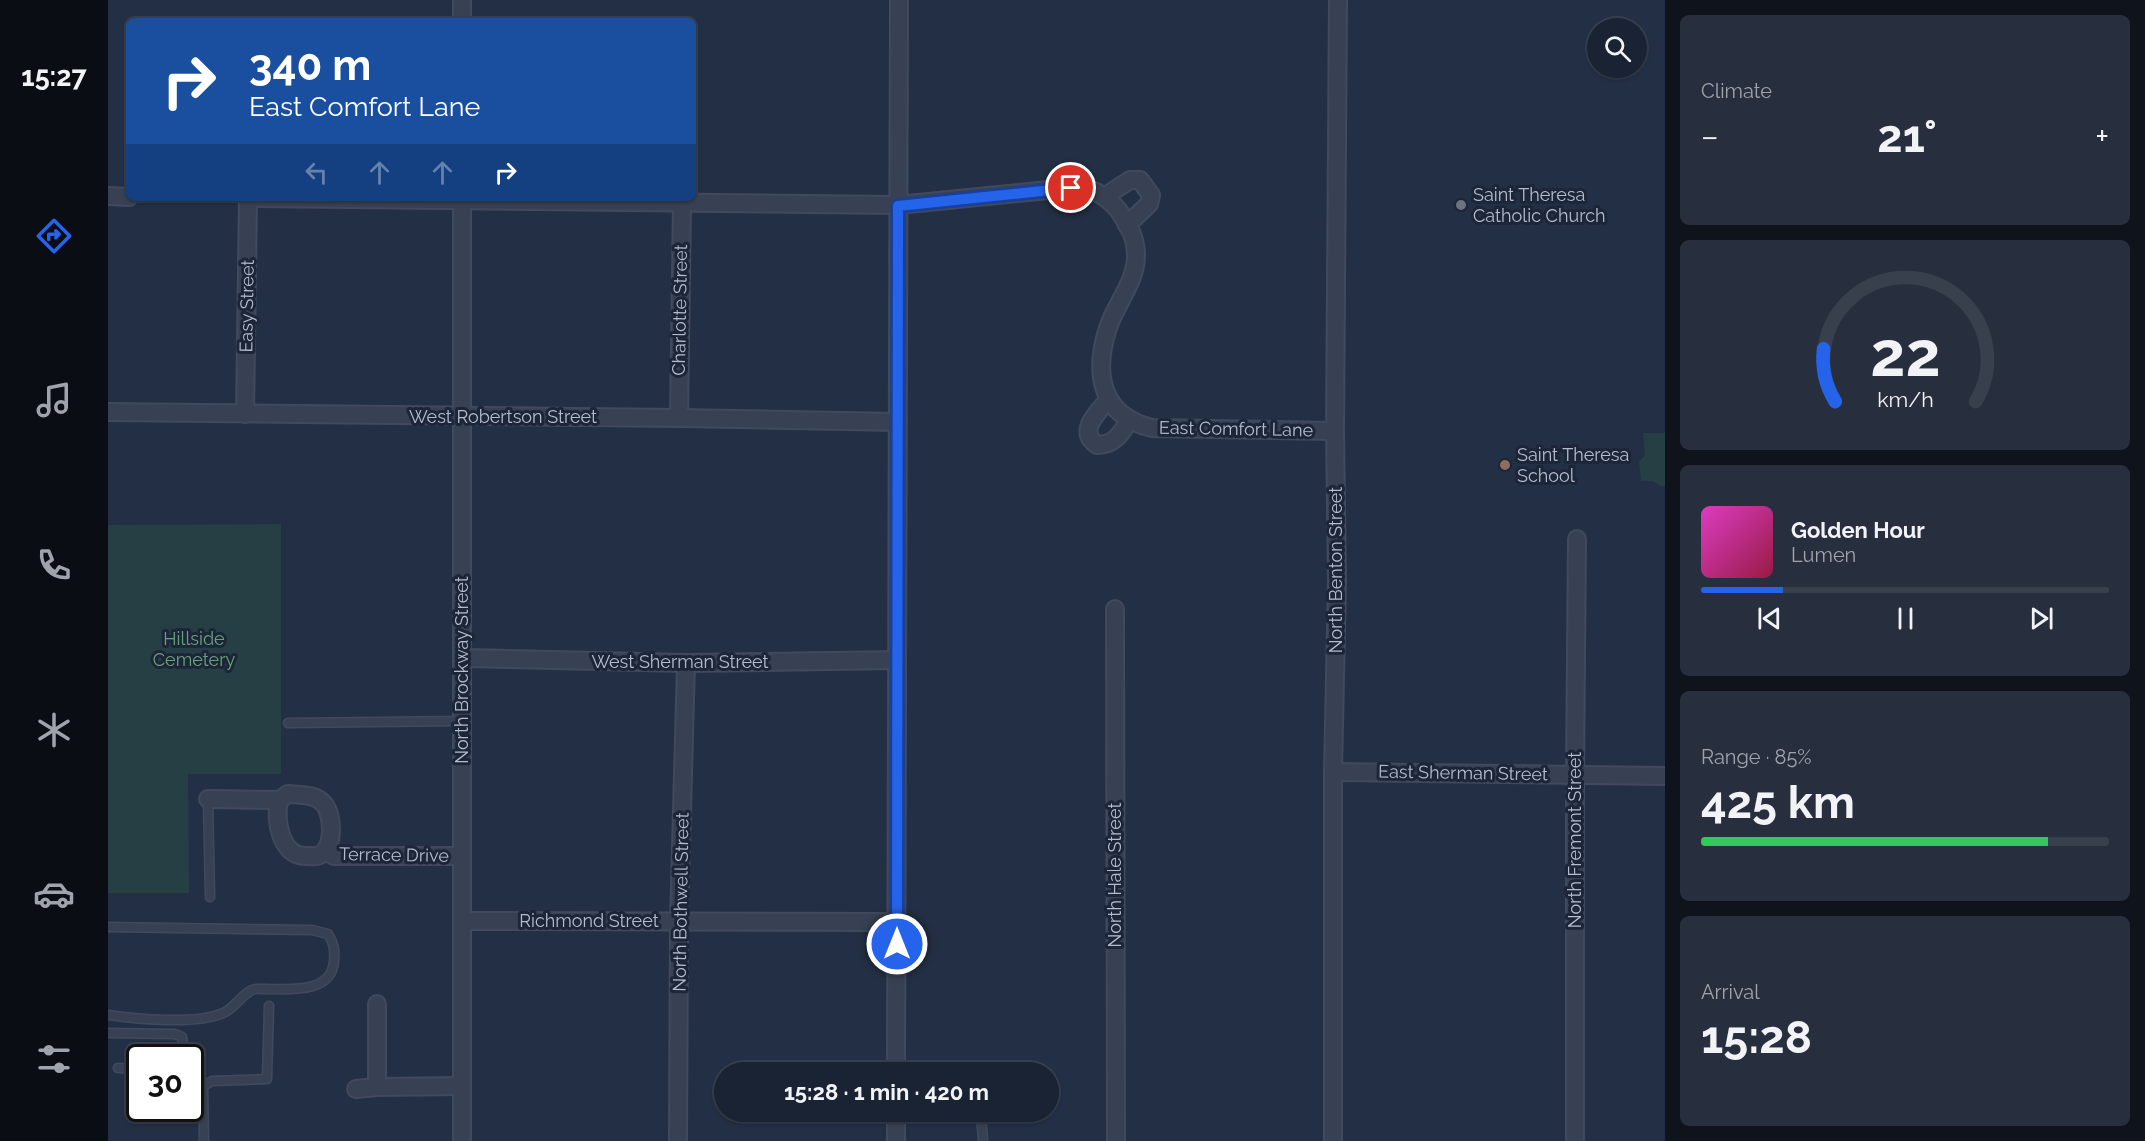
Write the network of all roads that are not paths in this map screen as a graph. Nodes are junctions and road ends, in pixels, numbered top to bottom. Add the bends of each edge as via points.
1 (462, 0) edge
2 (899, 0) edge
3 (1338, 0) edge
4 (462, 18) edge
5 (108, 196) edge
6 (126, 197) edge
7 (1104, 197) junction
8 (247, 201) edge
9 (462, 201) edge
10 (572, 201) edge
11 (682, 203) junction
12 (898, 206) junction
13 (1127, 225) junction
14 (1108, 400) junction
15 (108, 412) edge
16 (245, 414) junction
17 (462, 417) junction
18 (679, 418) junction
19 (1129, 421) junction
20 (898, 422) junction
21 (1335, 431) junction
22 (1577, 540) dead end
23 (1115, 609) dead end
24 (462, 658) junction
25 (897, 660) junction
26 (686, 663) junction
27 (462, 721) junction
28 (288, 723) dead end
29 (1333, 772) junction
30 (1575, 774) junction
31 (1665, 776) edge
32 (208, 799) joint
33 (279, 800) junction
34 (326, 850) junction
35 (462, 856) junction
36 (210, 897) dead end
37 (462, 921) junction
38 (679, 922) junction
39 (897, 922) junction
40 (108, 927) edge
41 (377, 1004) dead end
42 (269, 1006) dead end
43 (108, 1015) edge
44 (108, 1033) edge
45 (183, 1044) edge
46 (896, 1062) edge
47 (118, 1068) dead end
48 (126, 1068) edge
49 (204, 1085) edge
50 (462, 1086) junction
51 (377, 1087) junction
52 (356, 1089) dead end
53 (204, 1122) edge
54 (896, 1122) edge
55 (982, 1122) edge
56 (204, 1141) edge
57 (462, 1141) edge
58 (678, 1141) edge
59 (896, 1141) edge
60 (983, 1141) edge
61 (1116, 1141) edge
62 (1333, 1141) edge
63 (1575, 1141) edge

1 - 4 street
2 - 12 street
3 - 21 street, North Benton Street
5 - 6 street
7 - 12 street via 1076,188
7 - 13 street via 1119,210
7 - 13 street via 1130,180 1140,180 1148,189 1149,204
8 - 16 street, Easy Street
9 - 17 street, North Brockway Street
10 - 11 street
11 - 12 street
11 - 18 street, Charlotte Street
12 - 20 street
13 - 14 street via 1133,233 1136,258 1107,329 1101,366 1102,387
14 - 19 street
14 - 19 street via 1089,425 1091,441 1097,445 1112,443
15 - 16 street, West Robertson Street
16 - 17 street, West Robertson Street
17 - 18 street, West Robertson Street
17 - 24 street, North Brockway Street
18 - 20 street, West Robertson Street
19 - 21 street, East Comfort Lane via 1165,429
20 - 25 street
21 - 29 street, North Benton Street
22 - 30 street, North Fremont Street
23 - 61 street, North Hale Street
24 - 26 street, West Sherman Street
24 - 27 street, North Brockway Street
25 - 26 street, West Sherman Street
25 - 39 street
26 - 38 street, North Bothwell Street
27 - 28 lane
27 - 35 street, North Brockway Street
29 - 30 street, East Sherman Street
29 - 62 street, North Benton Street
30 - 31 street, East Sherman Street
30 - 63 street, North Fremont Street
32 - 33 street, Terrace Drive
32 - 36 lane
33 - 34 street, Terrace Drive via 280,834 288,849 301,856 320,856
33 - 34 street, Terrace Drive via 288,794 309,796 324,804 330,818 331,839
34 - 35 street, Terrace Drive via 334,856
35 - 37 street, North Brockway Street
37 - 38 street, Richmond Street
37 - 50 street, North Brockway Street
38 - 39 street, Richmond Street
38 - 58 street, North Bothwell Street
39 - 46 street
40 - 43 lane via 312,930 328,934 335,952 334,966 328,978 319,984 253,989 226,1012 210,1018 144,1020
41 - 51 street
42 - 49 lane via 267,1079 212,1081
44 - 45 lane via 175,1034 182,1037
47 - 48 lane
50 - 51 street
50 - 57 street, North Brockway Street
51 - 52 street
53 - 56 lane
54 - 59 street
55 - 60 lane

